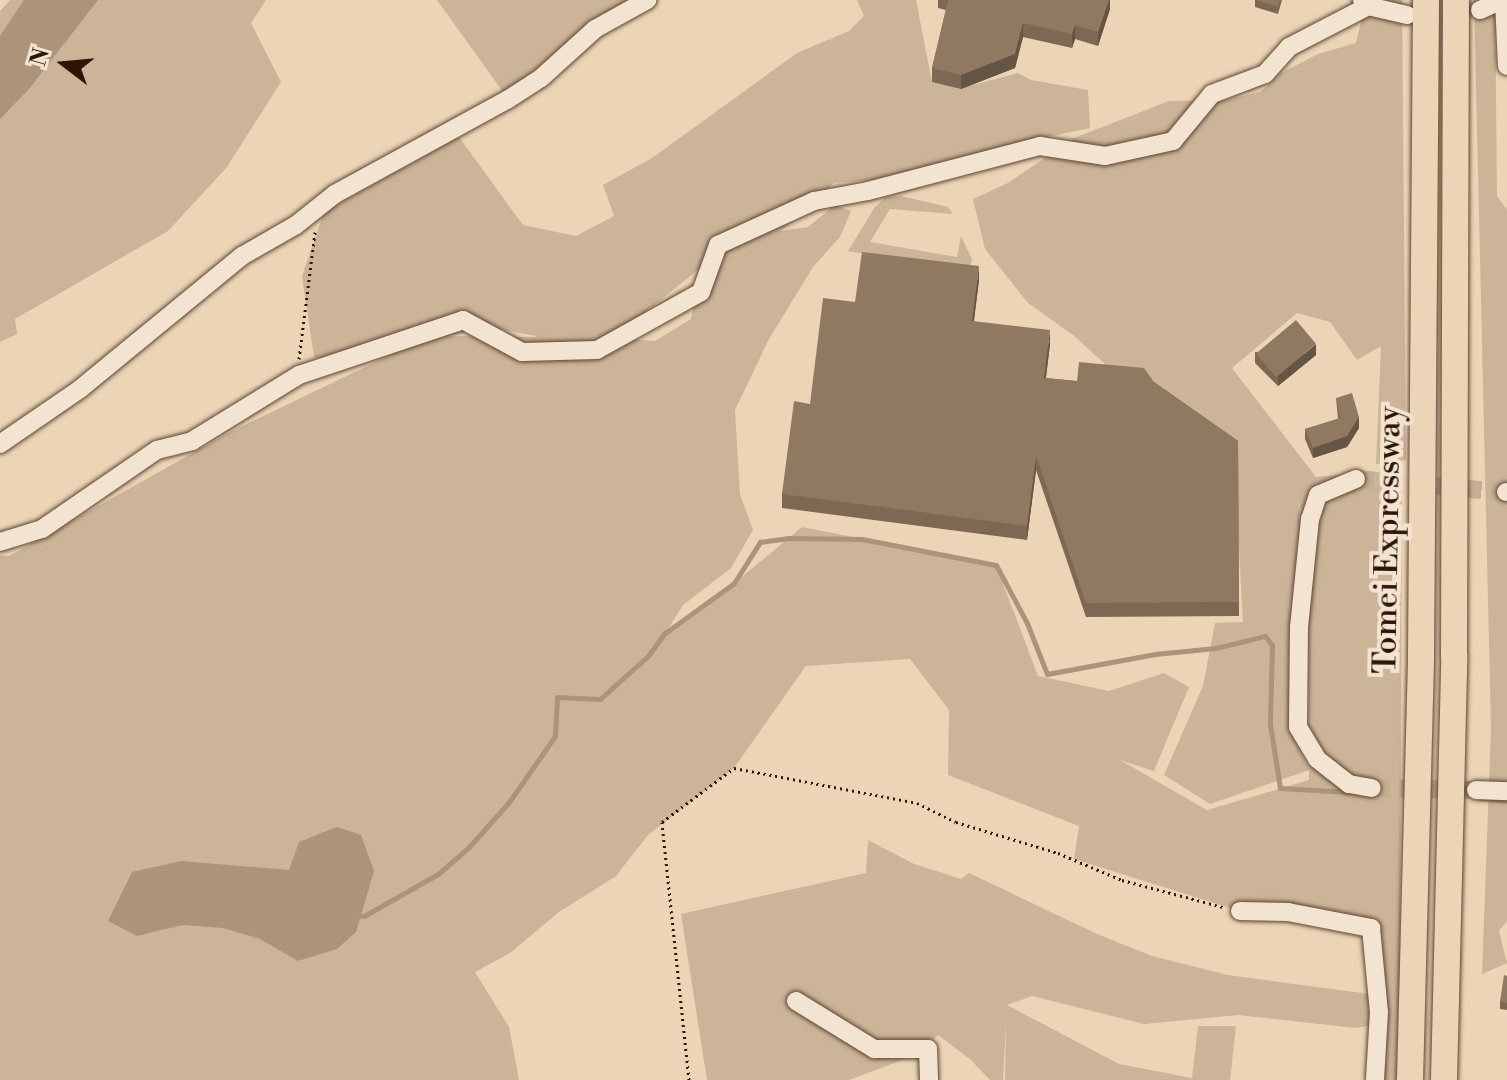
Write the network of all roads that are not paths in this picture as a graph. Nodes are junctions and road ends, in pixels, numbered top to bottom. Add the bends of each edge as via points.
1 (647, 0) edge
2 (1503, 0) edge
3 (1365, 3) edge
4 (1468, 5) edge
5 (1417, 8) edge
6 (1507, 66) edge
7 (0, 444) edge
8 (1356, 479) tunnel mouth
9 (0, 542) edge
10 (1372, 788) tunnel mouth
11 (1476, 790) tunnel mouth
12 (1507, 791) edge
13 (1240, 911) road end
14 (796, 1001) dead end
15 (929, 1080) edge
16 (1375, 1080) edge
17 (1410, 1080) edge
18 (1444, 1080) edge

1 - 7 street via 595,29 541,78 507,100 335,194 296,225 242,256 80,389
2 - 4 street
2 - 6 street
3 - 5 street
3 - 9 street via 1289,47 1265,74 1212,94 1173,141 1105,156 1040,146 814,201 718,245 701,292 597,350 522,352 463,320 299,375 192,441 157,450 42,529
4 - 18 highway, Tomei Expressway
5 - 17 highway, Tomei Expressway via 1421,656
8 - 10 street via 1318,495 1310,519 1299,627 1298,727 1317,759 1349,784
11 - 12 street
13 - 16 street via 1288,912 1371,928 1379,1012
14 - 15 street via 874,1049 928,1049

